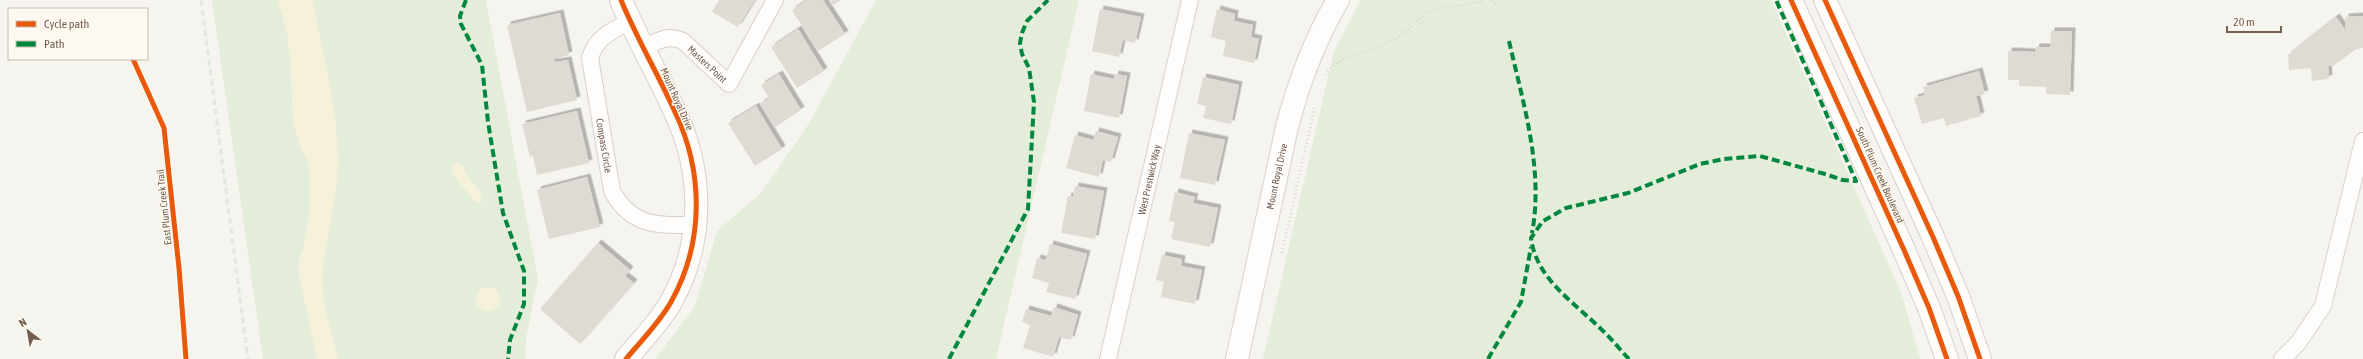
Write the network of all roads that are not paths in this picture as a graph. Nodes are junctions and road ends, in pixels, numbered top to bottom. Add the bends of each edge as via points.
1 (621, 0) edge
2 (774, 0) edge
3 (1190, 0) edge
4 (1338, 0) edge
5 (1791, 0) edge
6 (1825, 0) edge
7 (630, 22) junction
8 (644, 48) junction
9 (2363, 140) edge
10 (697, 225) junction
11 (626, 359) edge
12 (1108, 359) edge
13 (1237, 359) edge
14 (1947, 359) edge
15 (1980, 359) edge
16 (2282, 359) edge

1 - 7 street, Mount Royal Drive
2 - 8 street, Masters Point via 729,84 683,40 665,37
3 - 12 street, West Prestwick Way
4 - 13 street, Mount Royal Drive via 1316,41 1297,89
5 - 14 street, South Plum Creek Boulevard via 1904,250
6 - 15 street via 1939,250
7 - 8 street, Mount Royal Drive
7 - 10 street, Compass Circle via 602,36 594,46 590,58 612,191 619,204 644,222
8 - 10 street, Mount Royal Drive via 676,113 685,139 696,188
9 - 16 street via 2323,306 2298,343
10 - 11 street, Mount Royal Drive via 684,274 670,302

